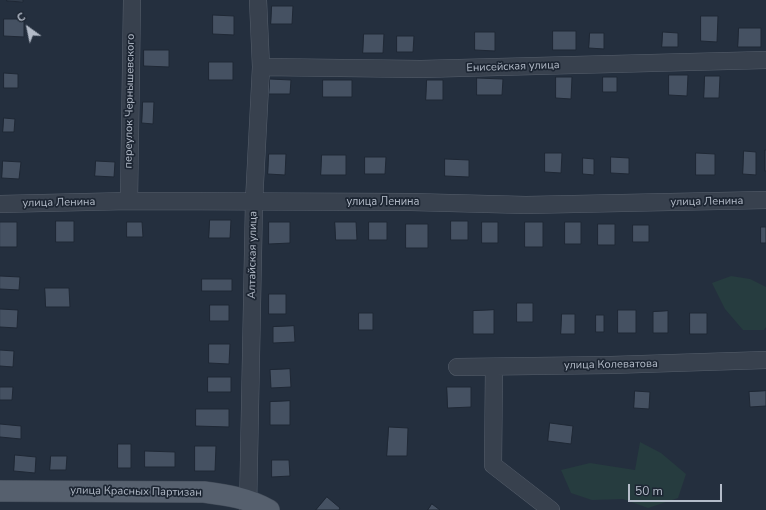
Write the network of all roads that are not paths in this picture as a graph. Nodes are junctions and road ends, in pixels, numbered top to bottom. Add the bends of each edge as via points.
1 (132, 0) edge
2 (258, 0) edge
3 (766, 60) edge
4 (261, 67) junction
5 (766, 200) edge
6 (129, 201) junction
7 (254, 202) junction
8 (0, 204) edge
9 (766, 360) edge
10 (456, 367) dead end
11 (494, 367) junction
12 (0, 491) edge
13 (248, 505) edge
14 (269, 510) edge
15 (551, 510) edge

1 - 6 street, переулок Чернышевского
2 - 4 street, Алтайская улица
3 - 4 street, Енисейская улица via 420,69
4 - 7 street, Алтайская улица
5 - 7 street, улица Ленина via 526,205
6 - 7 street, улица Ленина
6 - 8 street, улица Ленина
7 - 13 street, Алтайская улица
9 - 11 street, улица Колеватова
10 - 11 street, улица Колеватова
11 - 15 street via 493,465
12 - 13 main road, улица Красных Партизан via 204,492 227,495
13 - 14 main road, улица Красных Партизан

